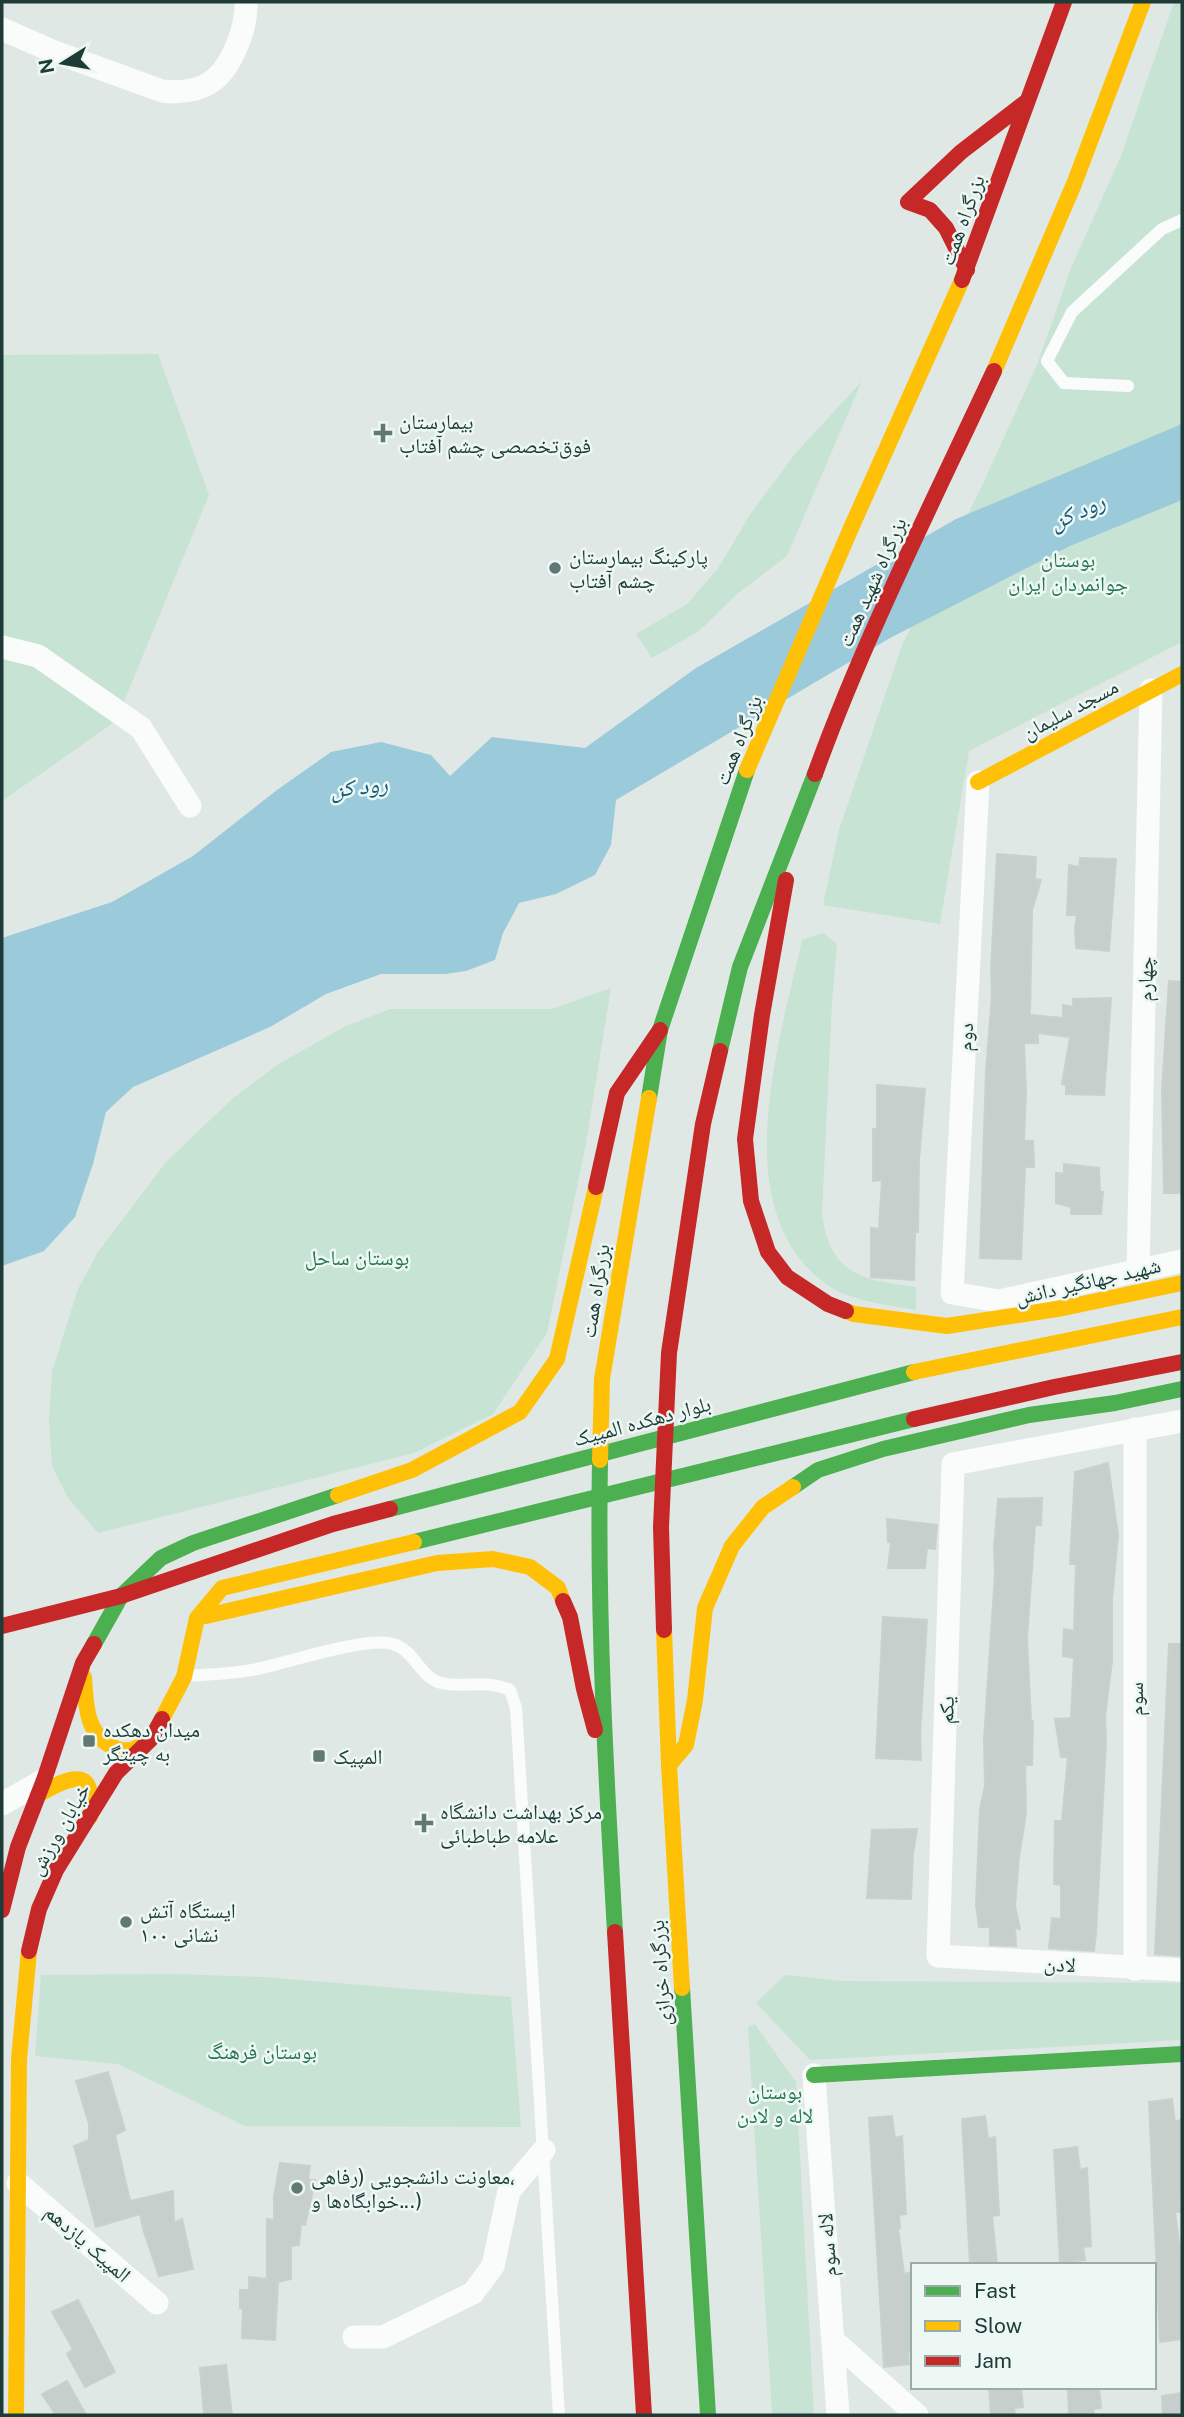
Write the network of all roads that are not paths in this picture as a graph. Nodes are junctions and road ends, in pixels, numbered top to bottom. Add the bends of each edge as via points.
1 (246, 2) edge
2 (1064, 2) edge
3 (1143, 2) edge
4 (2, 29) edge
5 (1026, 102) junction
6 (1182, 220) edge
7 (967, 270) junction
8 (1128, 386) dead end
9 (2, 647) edge
10 (1182, 674) edge
11 (1151, 690) junction
12 (978, 782) joint
13 (190, 806) dead end
14 (795, 830) junction
15 (660, 1030) junction
16 (1182, 1261) edge
17 (1138, 1269) junction
18 (1182, 1283) edge
19 (952, 1293) joint
20 (1182, 1317) edge
21 (1182, 1362) edge
22 (1182, 1388) edge
23 (1182, 1421) edge
24 (1135, 1429) junction
25 (599, 1533) joint
26 (121, 1596) junction
27 (197, 1618) junction
28 (10, 1621) edge
29 (2, 1626) edge
30 (83, 1663) junction
31 (184, 1677) junction
32 (151, 1739) junction
33 (605, 1764) junction
34 (669, 1765) junction
35 (41, 1787) junction
36 (2, 1804) edge
37 (90, 1817) junction
38 (2, 1910) edge
39 (938, 1956) joint
40 (1135, 1969) junction
41 (1182, 1970) edge
42 (1182, 2054) edge
43 (814, 2075) joint
44 (544, 2150) junction
45 (18, 2183) junction
46 (633, 2256) junction
47 (157, 2303) dead end
48 (354, 2337) dead end
49 (834, 2341) junction
50 (625, 2349) dead end
51 (708, 2412) edge
52 (16, 2415) edge
53 (559, 2415) edge
54 (644, 2415) edge
55 (838, 2415) edge
56 (917, 2415) edge

1 - 4 street via 247,16 229,62 213,81 180,93 162,91
2 - 5 main road, بزرگراه همت
3 - 14 main road, بزرگراه شهید همت via 1074,184 1001,357 837,713
5 - 7 main road, بزرگراه همت
5 - 7 main road via 961,152 908,202 930,210 946,228
6 - 8 lane via 1162,229 1072,312 1047,361 1065,383
7 - 15 main road, بزرگراه همت via 749,763
9 - 13 street via 38,656 141,729
10 - 11 main road, مسجد سلیمان
11 - 12 main road, مسجد سلیمان
11 - 17 street, چهارم
12 - 19 street, دوم
14 - 18 main road via 745,1139 751,1200 768,1252 787,1277 828,1304 854,1314 947,1326
14 - 34 main road, بزرگراه خرازی via 740,967 703,1124 669,1353 661,1527
15 - 25 main road, بزرگراه همت via 602,1379
15 - 26 main road via 617,1093 557,1360 520,1412 412,1470 182,1548 161,1558
16 - 17 street, شهید جهانگیر دانش
17 - 19 street, شهید جهانگیر دانش via 999,1301
20 - 26 main road, بلوار دهکده المپیک via 943,1364 359,1517
21 - 27 main road via 961,1406 222,1588
22 - 34 main road via 1029,1415 883,1448 818,1470 763,1507 732,1546 705,1608 686,1745
23 - 24 street
24 - 39 street, یکم via 953,1464
24 - 40 street, سوم
25 - 33 main road, بزرگراه خرازی
26 - 28 main road, بلوار دهکده المپیک
26 - 30 main road, خیابان ورزش
27 - 31 main road, خیابان ورزش
27 - 33 main road via 437,1563 493,1559 530,1567 558,1588 570,1617
28 - 29 main road, بلوار دهکده المپیک
30 - 32 main road via 87,1716 94,1733 105,1744 124,1751
30 - 35 main road, خیابان ورزش
31 - 32 main road, خیابان ورزش
31 - 44 lane via 254,1670 362,1643 394,1644 416,1660 429,1679 444,1684 496,1684 510,1690 516,1708
32 - 37 main road, خیابان ورزش via 116,1773
33 - 46 main road, بزرگراه خرازی
34 - 51 main road, بزرگراه خرازی
35 - 36 street
35 - 37 main road via 81,1779 92,1792
35 - 38 main road, خیابان ورزش via 18,1847
37 - 45 main road, خیابان ورزش via 56,1870 39,1909 28,1957 19,2059
39 - 40 street, لادن
40 - 41 street, لادن
42 - 43 main road
43 - 49 street, لاله سوم
44 - 48 street via 509,2191 493,2266 473,2293 383,2337
44 - 53 lane
45 - 47 street, المپیک یازدهم
45 - 52 main road, خیابان ورزش
46 - 50 main road
46 - 54 main road, بزرگراه خرازی
49 - 55 street, لاله سوم
49 - 56 street

